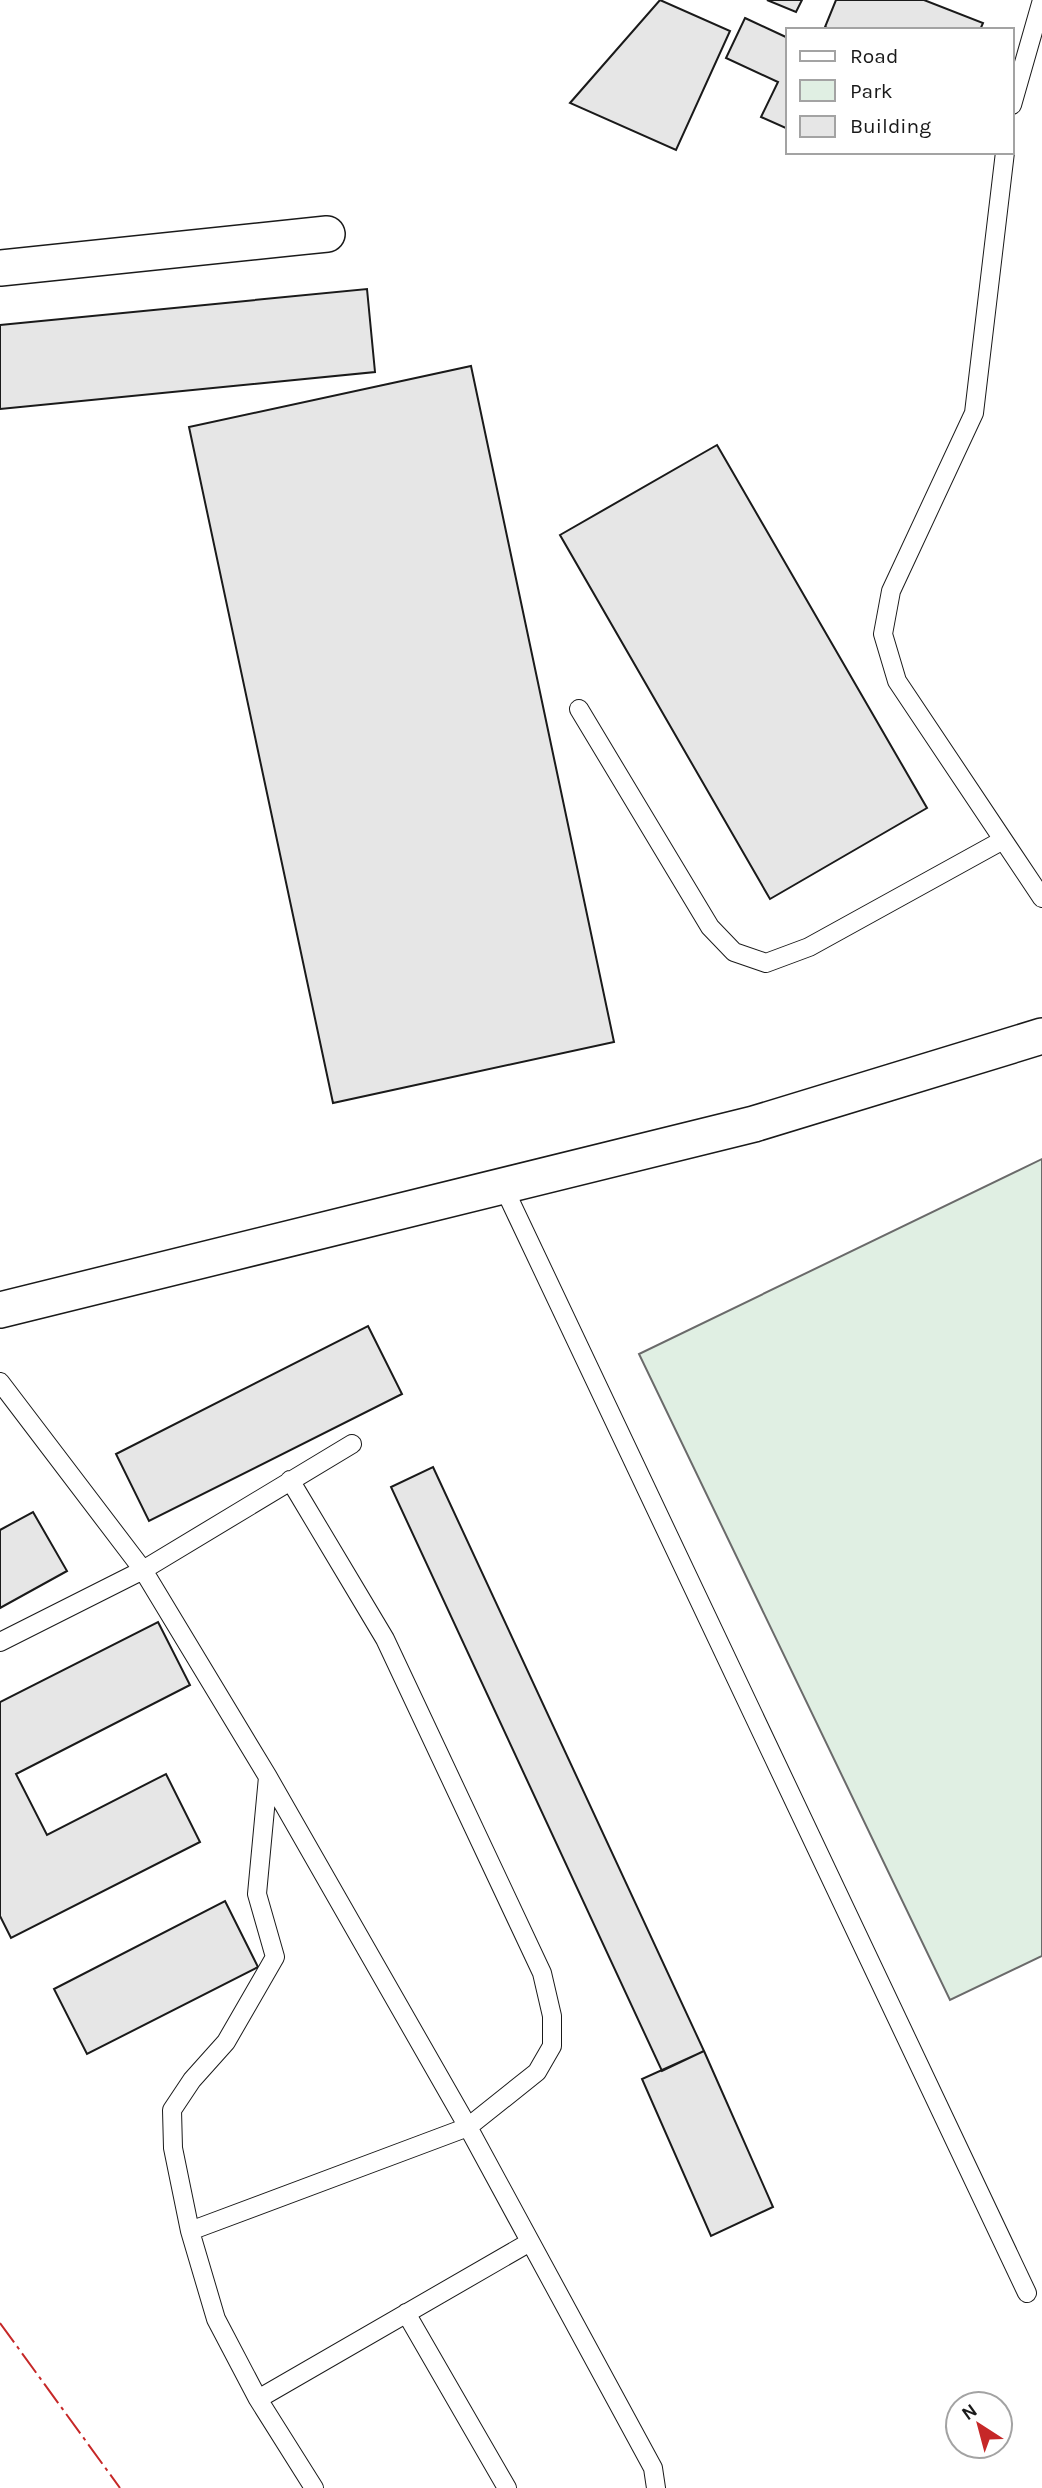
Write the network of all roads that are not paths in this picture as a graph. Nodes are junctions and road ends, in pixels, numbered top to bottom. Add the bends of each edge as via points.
1 (1042, 0) edge
2 (1014, 98) edge
3 (1005, 154) edge
4 (327, 234) dead end
5 (0, 268) edge
6 (579, 709) dead end
7 (1003, 840) junction
8 (1042, 898) edge
9 (1042, 1036) edge
10 (503, 1186) junction
11 (0, 1310) edge
12 (0, 1382) edge
13 (352, 1444) dead end
14 (290, 1480) junction
15 (143, 1570) junction
16 (0, 1642) edge
17 (268, 1777) junction
18 (468, 2127) junction
19 (190, 2231) junction
20 (530, 2242) junction
21 (1027, 2293) dead end
22 (406, 2313) junction
23 (258, 2399) junction
24 (314, 2488) edge
25 (508, 2488) edge
26 (656, 2488) edge

1 - 2 lane
3 - 7 lane via 974,413 891,591 883,634 897,681
4 - 5 street
6 - 7 lane via 710,927 734,952 766,963 809,947
7 - 8 lane
9 - 10 street via 754,1124
10 - 11 street
10 - 21 lane
12 - 15 lane
13 - 14 lane
14 - 15 lane
14 - 18 lane via 385,1639 542,1973 552,2016 552,2046 537,2072
15 - 16 lane
15 - 17 lane
17 - 18 lane
17 - 19 lane via 257,1894 275,1957 226,2042 172,2110 173,2148
18 - 19 lane
18 - 20 lane
19 - 23 lane via 216,2319
20 - 22 lane
20 - 26 lane via 653,2468
22 - 23 lane
22 - 25 lane
23 - 24 lane

